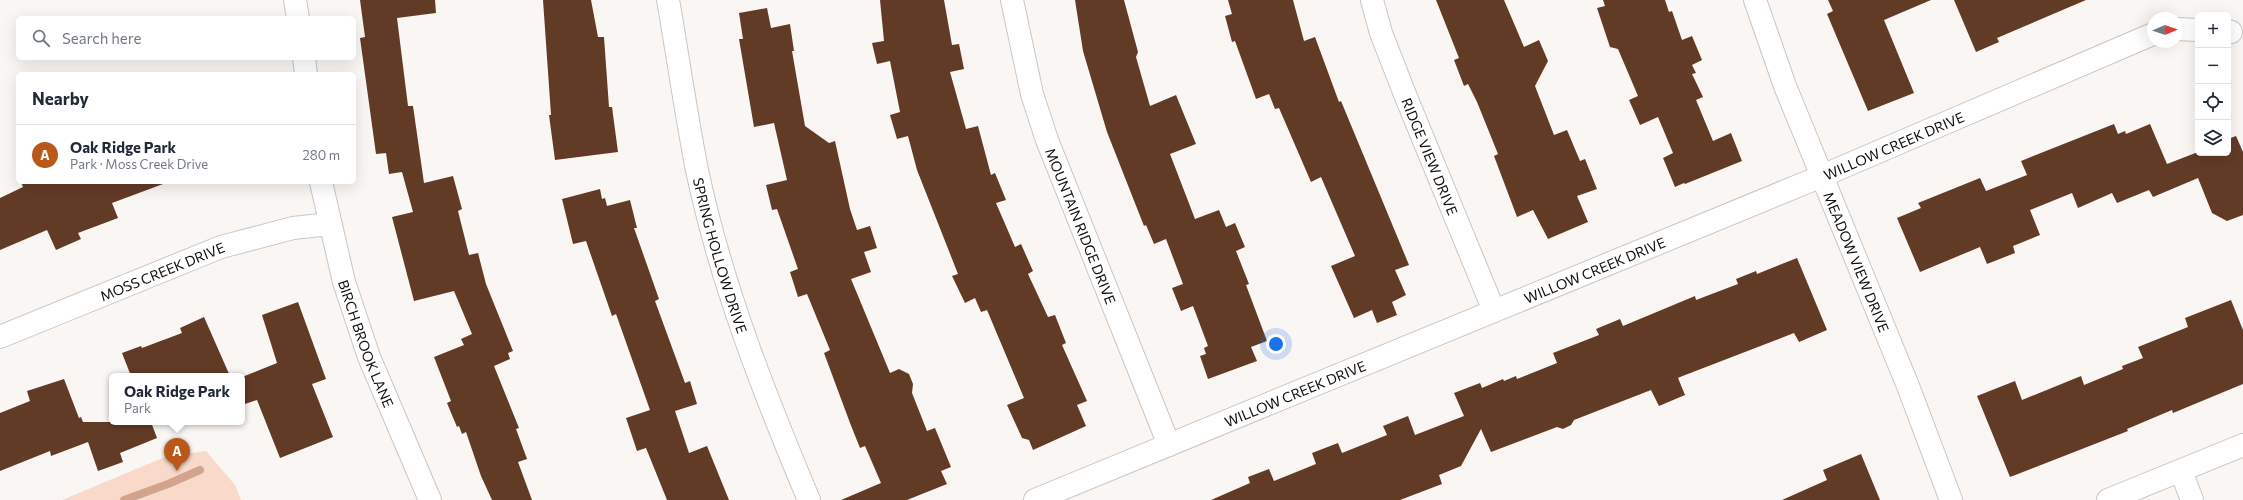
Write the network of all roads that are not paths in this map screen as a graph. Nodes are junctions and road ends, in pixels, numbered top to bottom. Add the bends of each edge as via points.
1 (296, 0) edge
2 (668, 0) edge
3 (1012, 0) edge
4 (1372, 0) edge
5 (1755, 0) edge
6 (298, 16) edge
7 (2183, 29) edge
8 (2195, 30) edge
9 (2147, 37) edge
10 (304, 60) edge
11 (306, 72) edge
12 (1822, 176) junction
13 (321, 184) edge
14 (330, 224) junction
15 (1494, 311) junction
16 (0, 337) edge
17 (2243, 444) edge
18 (1169, 446) junction
19 (2181, 471) junction
20 (430, 500) edge
21 (809, 500) edge
22 (1035, 500) edge
23 (1951, 500) edge
24 (2108, 500) edge
25 (2192, 500) edge

1 - 6 street
2 - 21 street, SPRING HOLLOW DRIVE via 697,171 727,282 763,391
3 - 18 street, MOUNTAIN RIDGE DRIVE via 1032,94 1047,140
4 - 15 street, RIDGE VIEW DRIVE via 1381,33 1406,97
5 - 12 street, MEADOW VIEW DRIVE via 1785,86
7 - 8 street
9 - 12 street, WILLOW CREEK DRIVE
10 - 11 street
12 - 15 street, WILLOW CREEK DRIVE
12 - 23 street, MEADOW VIEW DRIVE via 1908,386
13 - 14 street, BIRCH BROOK LANE
14 - 16 street, MOSS CREEK DRIVE via 286,230 221,247
14 - 20 street, BIRCH BROOK LANE via 344,282 369,357
15 - 18 street, WILLOW CREEK DRIVE
17 - 19 street
18 - 22 street, WILLOW CREEK DRIVE
19 - 24 street
19 - 25 street

